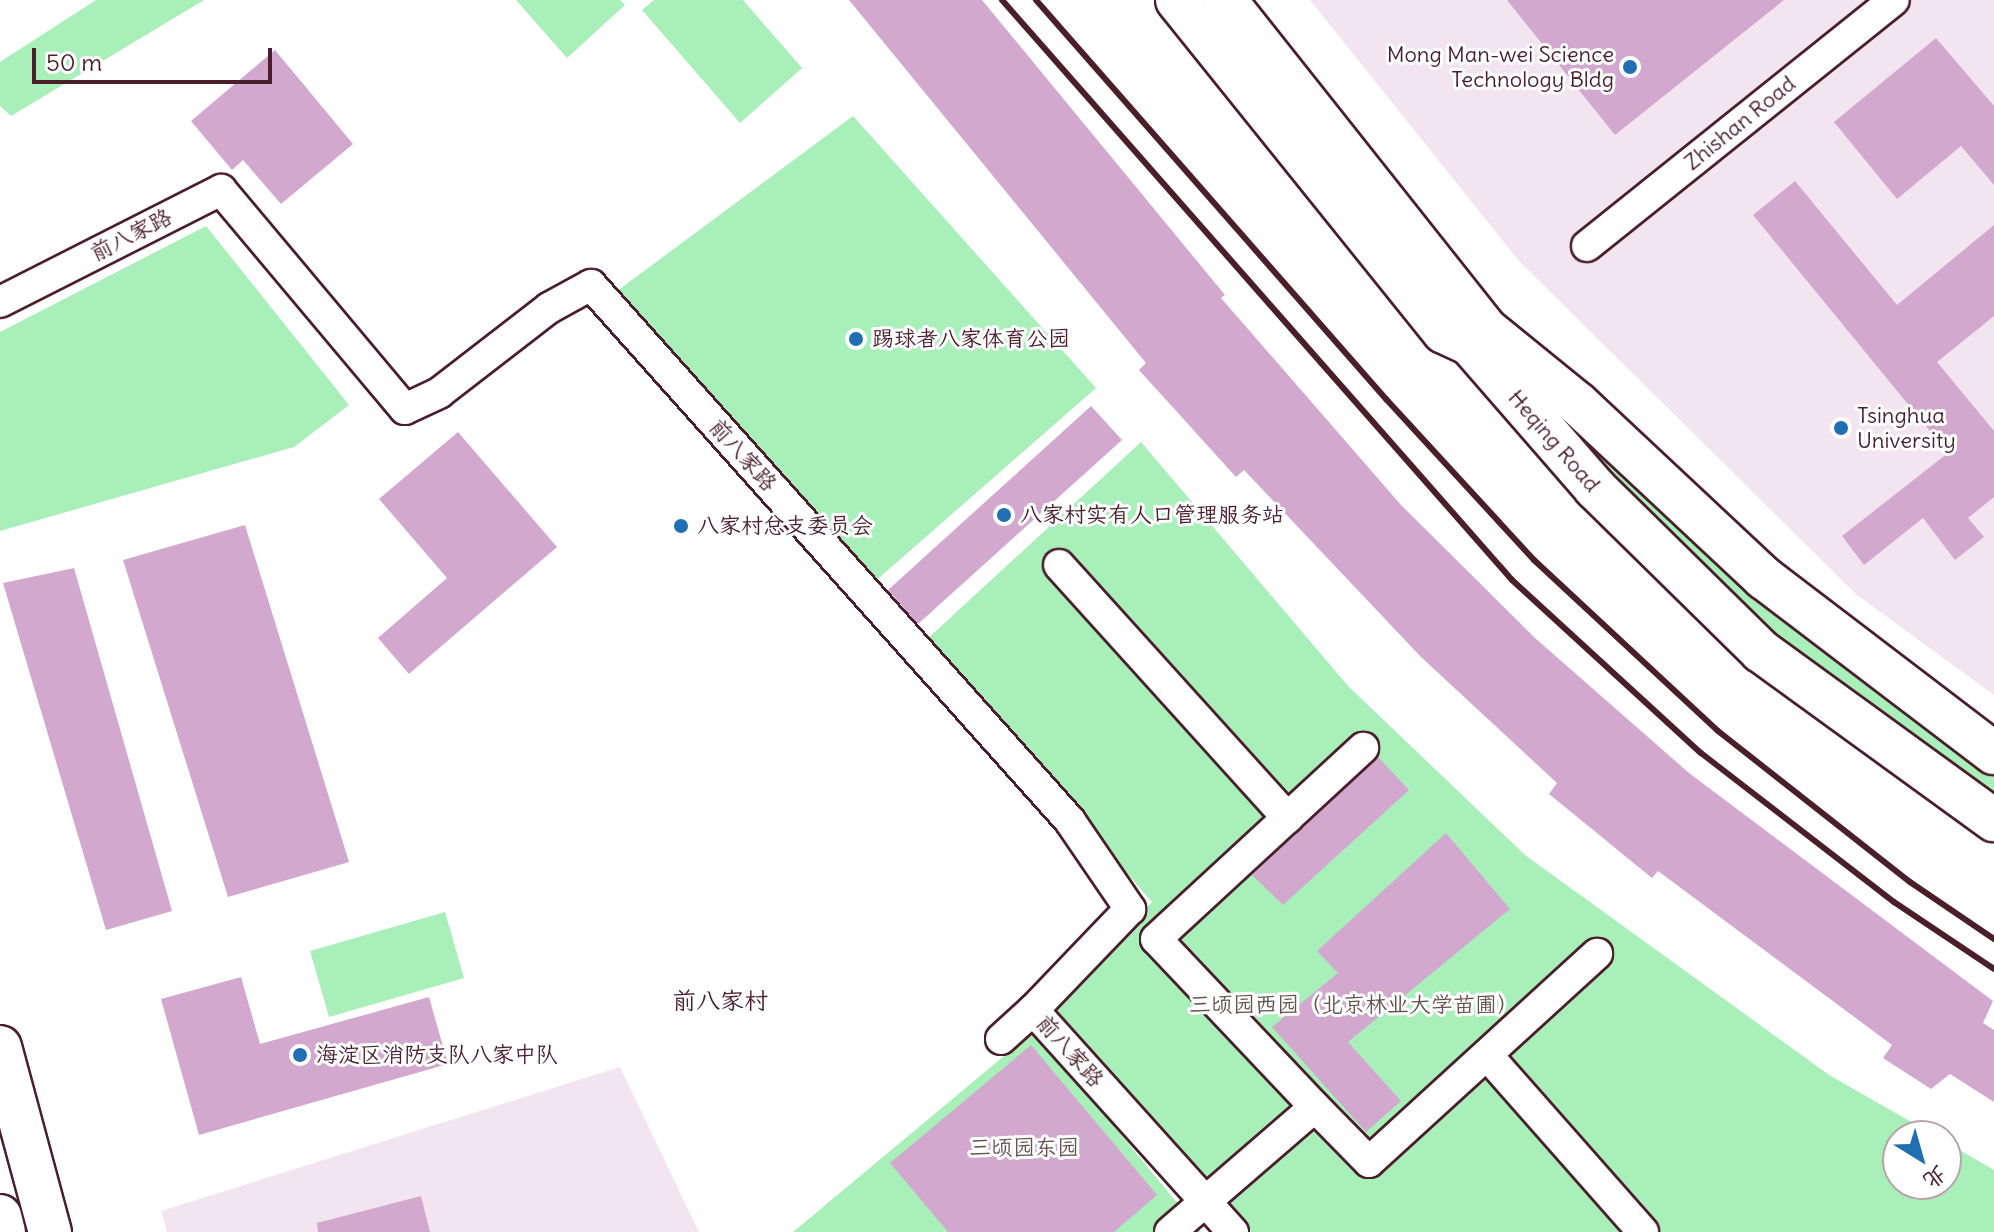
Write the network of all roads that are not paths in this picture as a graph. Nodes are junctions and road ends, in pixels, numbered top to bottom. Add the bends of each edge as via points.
1 (1177, 0) edge
2 (1225, 0) edge
3 (1894, 0) edge
4 (1587, 246) dead end
5 (0, 302) edge
6 (1059, 565) dead end
7 (1363, 748) dead end
8 (1994, 753) edge
9 (1288, 818) junction
10 (1994, 820) edge
11 (1597, 954) dead end
12 (1033, 1010) junction
13 (1001, 1039) dead end
14 (0, 1047) edge
15 (1487, 1055) junction
16 (1315, 1107) junction
17 (1206, 1202) junction
18 (0, 1216) edge
19 (4, 1232) edge
20 (50, 1232) edge
21 (1170, 1232) edge
22 (1233, 1232) edge
23 (1643, 1232) edge

1 - 10 main road, Heqing Road via 1444,332 1470,344 1595,488 1761,651
2 - 8 main road, Heqing Road via 1487,330 1578,404 1764,578
3 - 4 street, Zhishan Road
5 - 12 street, 前八家路 via 221,190 405,409 439,393 549,308 591,285 1070,821 1130,909
6 - 9 street
7 - 9 street
9 - 16 street via 1156,939
11 - 15 street
12 - 13 street
12 - 17 street, 前八家路
14 - 20 main road
15 - 16 street via 1369,1162
15 - 23 street
16 - 17 street
17 - 21 street
17 - 22 street, 前八家路
18 - 19 main road

